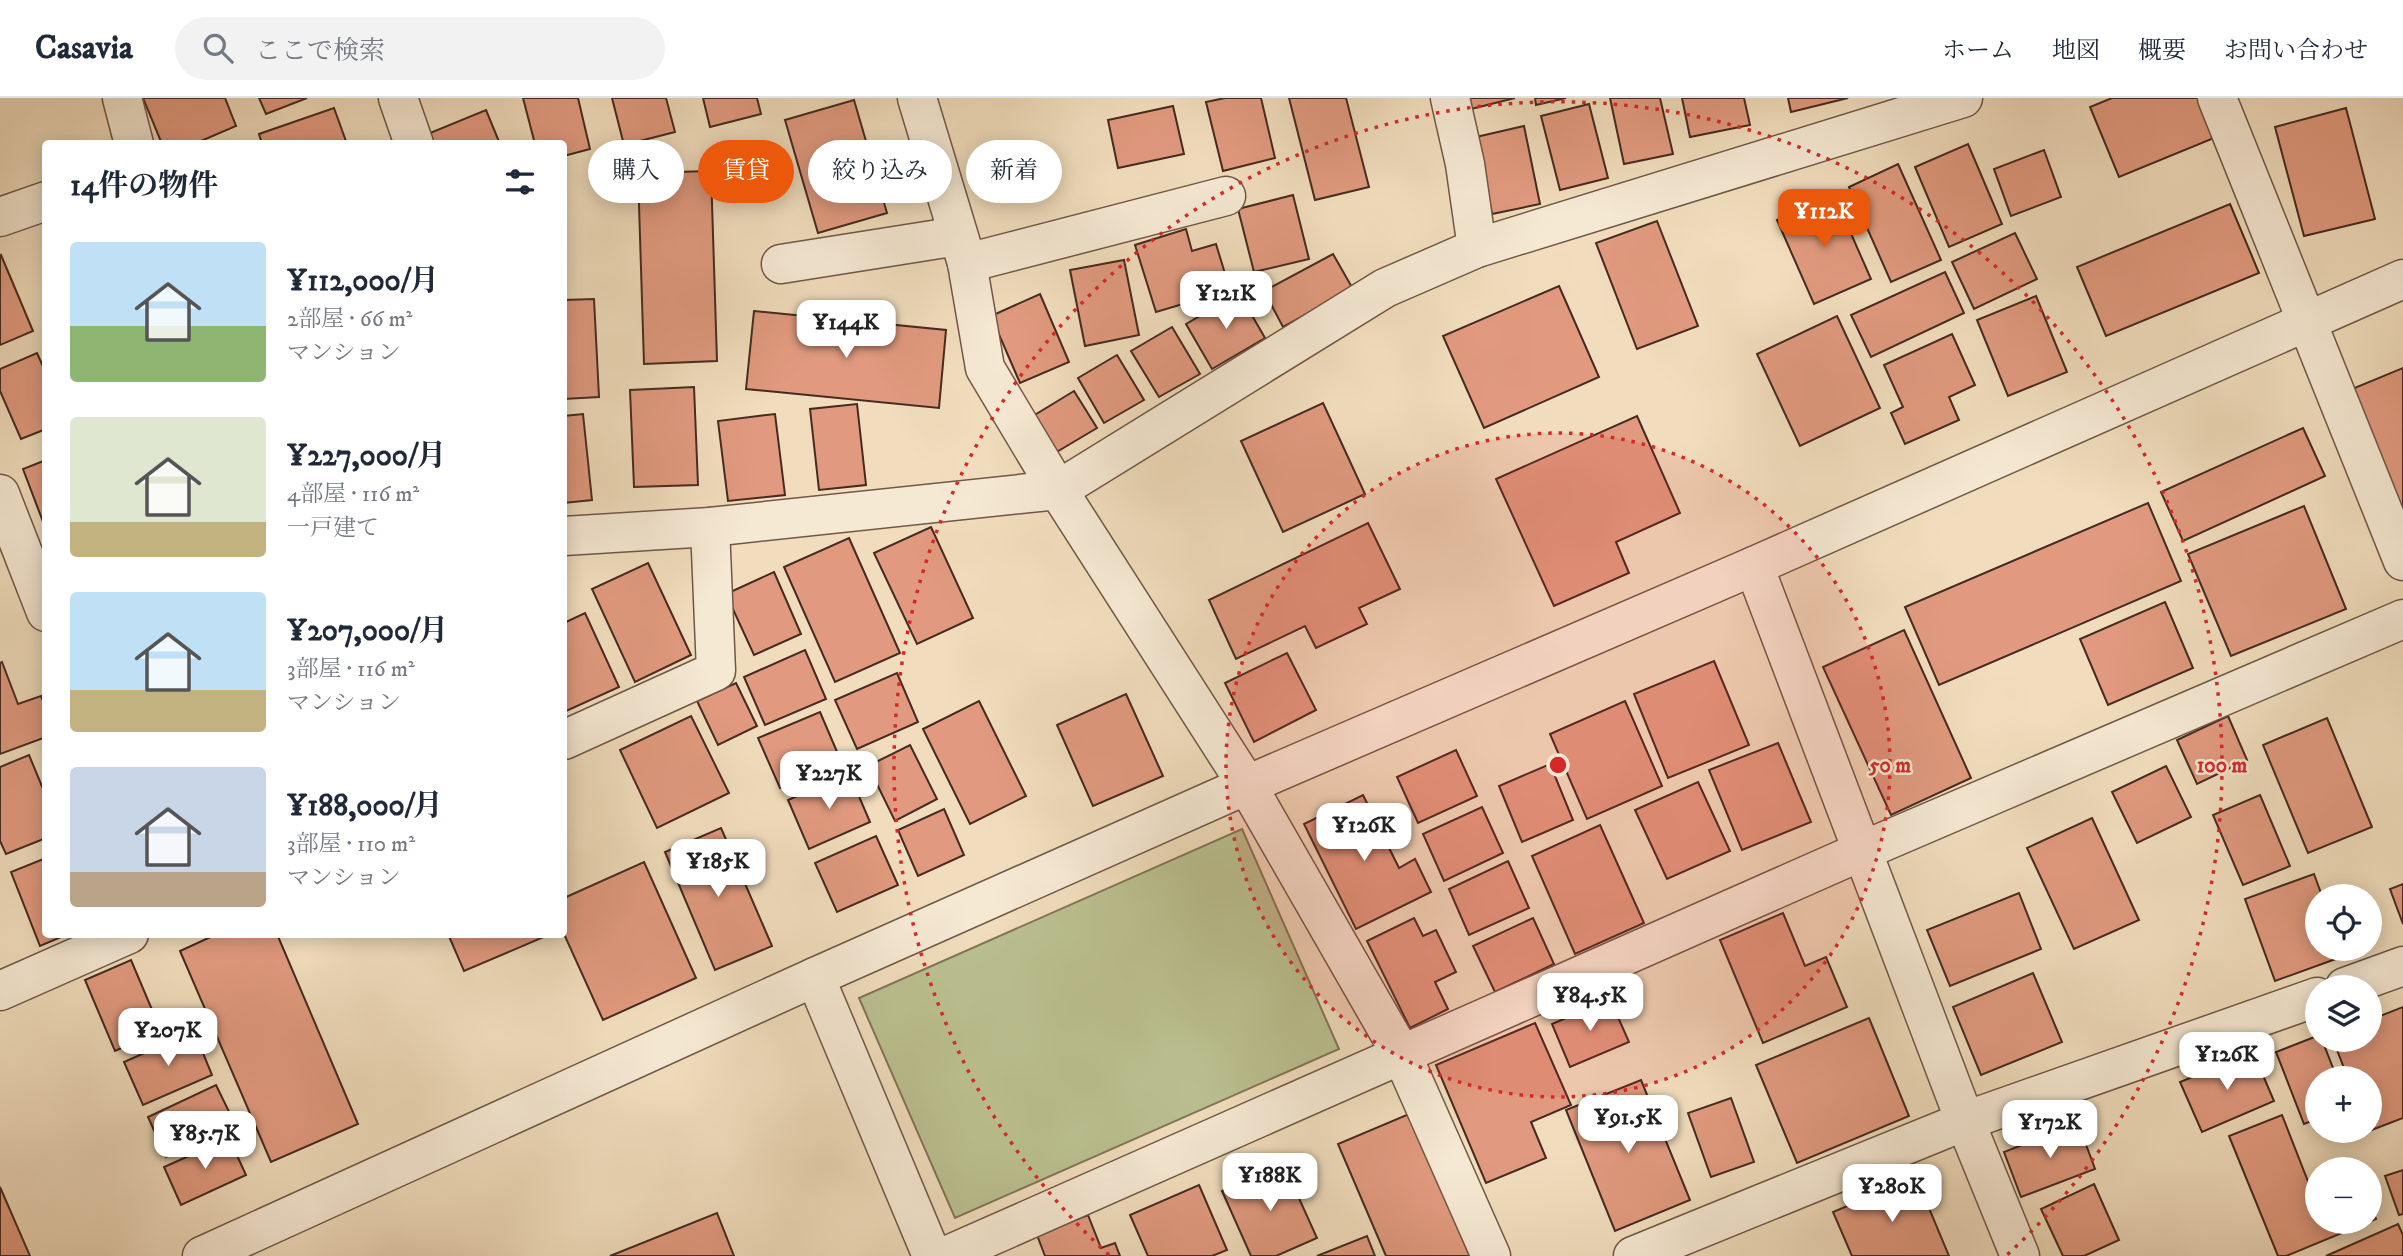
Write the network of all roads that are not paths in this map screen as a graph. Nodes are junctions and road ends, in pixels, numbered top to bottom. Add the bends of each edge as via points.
1 (122, 98) edge
2 (398, 98) edge
3 (917, 98) edge
4 (1450, 98) edge
5 (1964, 98) edge
6 (2217, 98) edge
7 (133, 140) edge
8 (413, 140) edge
9 (1226, 197) dead end
10 (42, 202) edge
11 (0, 217) edge
12 (1476, 248) junction
13 (962, 249) junction
14 (781, 264) dead end
15 (2403, 279) edge
16 (2307, 320) junction
17 (1058, 490) junction
18 (0, 494) edge
19 (710, 527) junction
20 (567, 536) edge
21 (2403, 561) edge
22 (1754, 566) junction
23 (42, 602) edge
24 (2403, 619) edge
25 (567, 739) edge
26 (1247, 785) junction
27 (1862, 851) junction
28 (120, 938) edge
29 (2403, 966) edge
30 (2378, 975) edge
31 (815, 977) junction
32 (0, 991) edge
33 (2305, 1001) edge
34 (1402, 1055) junction
35 (1965, 1121) junction
36 (202, 1256) edge
37 (932, 1256) edge
38 (946, 1256) edge
39 (1491, 1256) edge
40 (1633, 1256) edge
41 (2020, 1256) edge

1 - 7 street
2 - 8 street
3 - 13 street
4 - 12 street via 1465,164
5 - 12 street
6 - 16 street
9 - 13 street
10 - 11 street
12 - 17 street via 1385,288
13 - 14 street
13 - 17 street via 985,368
15 - 16 street
16 - 21 street
16 - 22 street
17 - 19 street
17 - 26 street
18 - 23 street
19 - 20 street
19 - 25 street via 716,671
22 - 26 street
22 - 27 street
24 - 27 street
26 - 31 street
26 - 34 street
27 - 34 street
27 - 35 street
28 - 32 street
29 - 30 street
31 - 36 street
31 - 37 street
33 - 35 street
34 - 38 street
34 - 39 street
35 - 40 street
35 - 41 street

